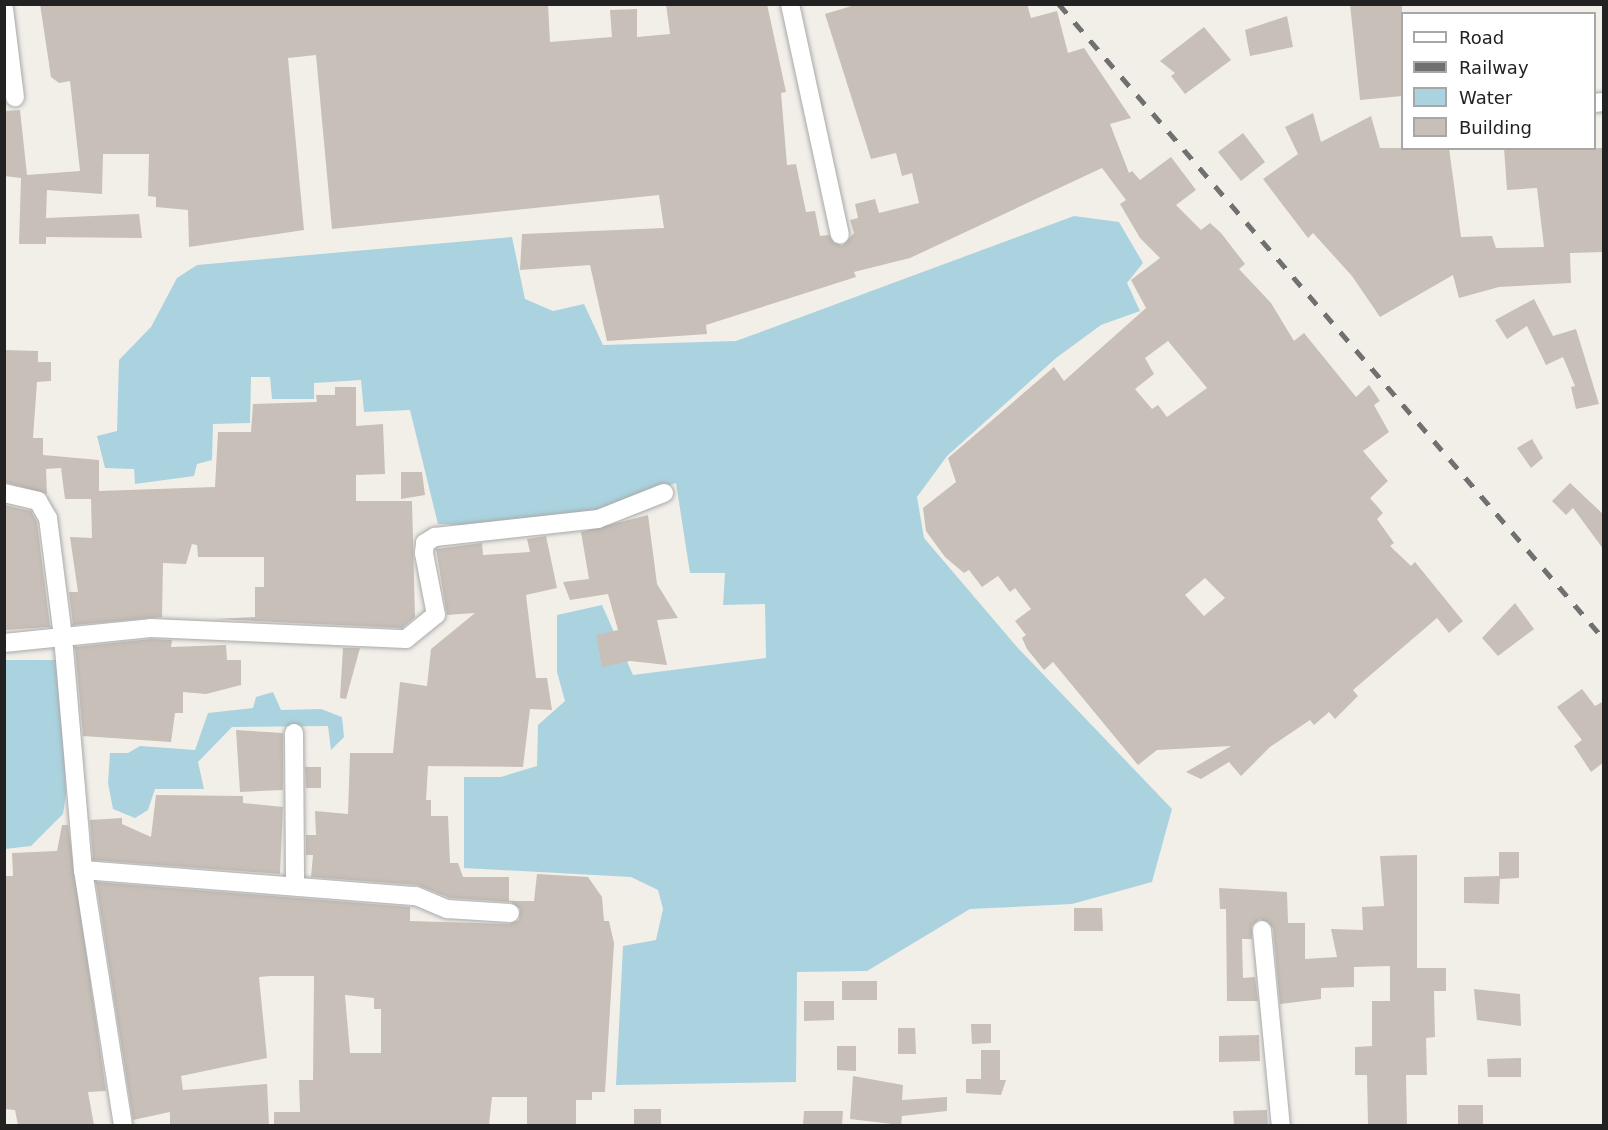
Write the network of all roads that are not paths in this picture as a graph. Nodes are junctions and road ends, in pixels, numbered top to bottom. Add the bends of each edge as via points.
1 (790, 4) edge
2 (4, 9) edge
3 (15, 97) dead end
4 (840, 235) dead end
5 (4, 493) edge
6 (664, 493) dead end
7 (63, 638) junction
8 (4, 643) edge
9 (294, 733) dead end
10 (83, 870) junction
11 (295, 886) junction
12 (510, 913) dead end
13 (1262, 930) dead end
14 (123, 1125) edge
15 (1281, 1125) edge

1 - 4 street
2 - 3 street
5 - 7 street via 38,501 48,518
6 - 7 street via 598,519 435,537 425,543 424,553 436,615 406,639 151,628
7 - 8 street
7 - 10 street
9 - 11 street
10 - 11 street
10 - 14 street
11 - 12 street via 416,896 447,909
13 - 15 street

